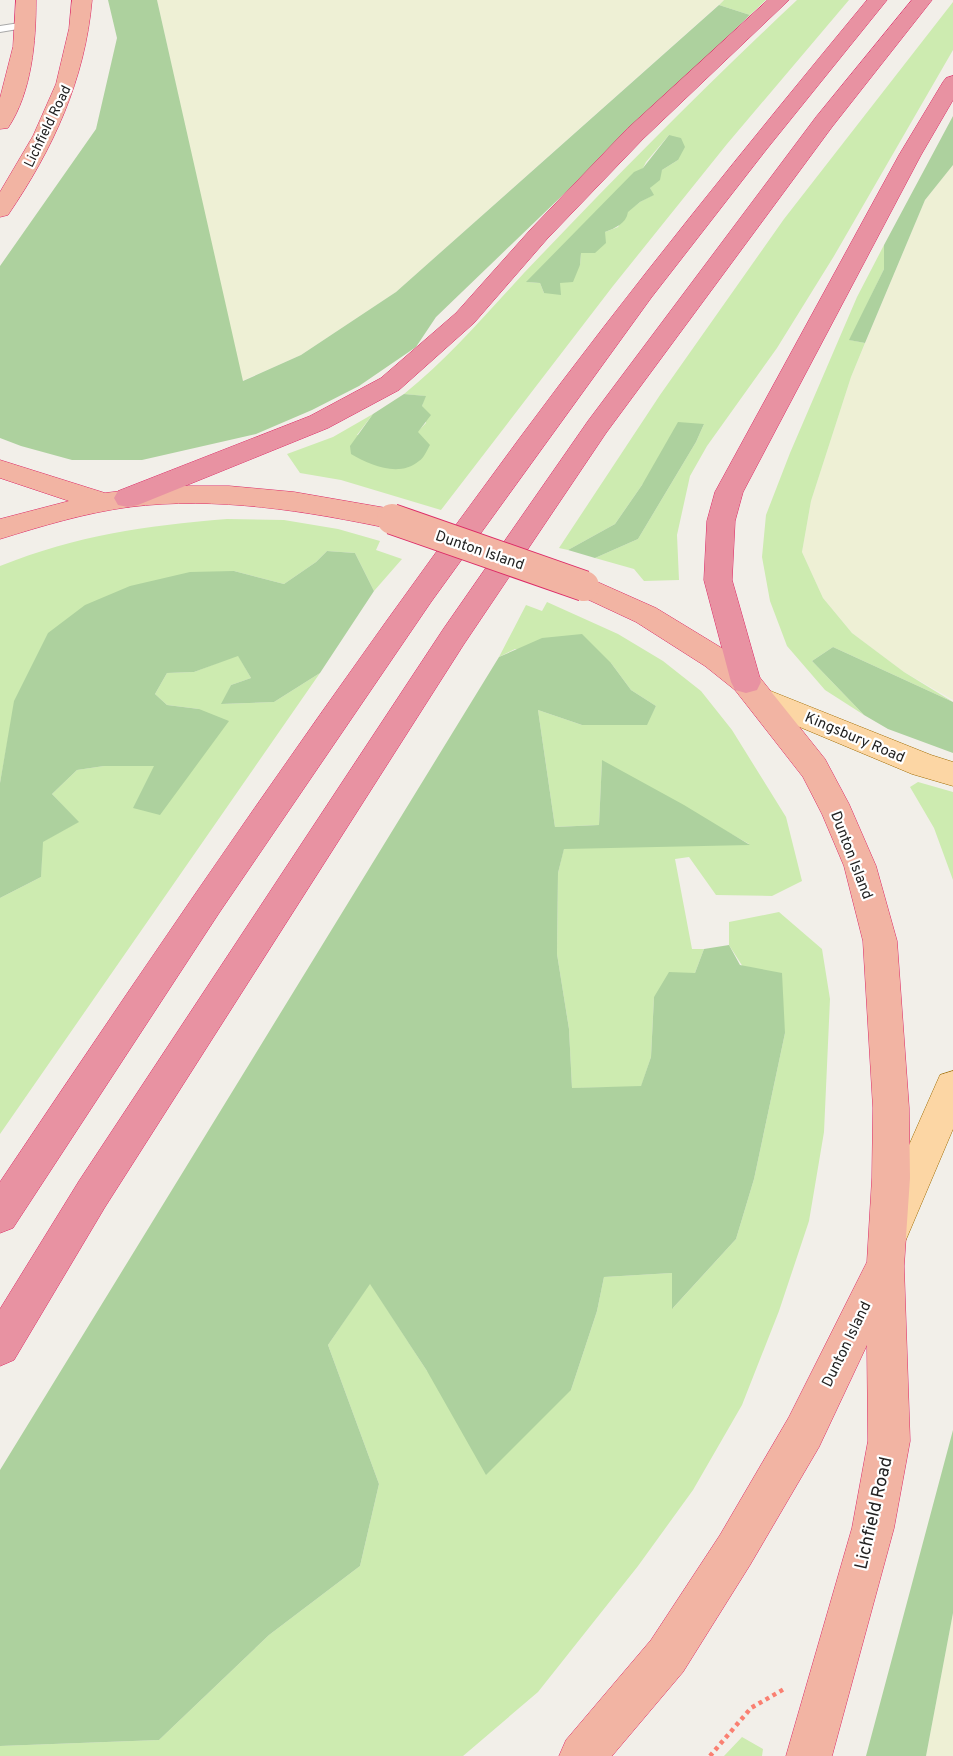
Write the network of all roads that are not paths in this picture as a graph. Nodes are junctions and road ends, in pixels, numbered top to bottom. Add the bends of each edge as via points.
1 (82, 0) edge
2 (779, 0) edge
3 (877, 0) edge
4 (922, 0) edge
5 (26, 1) edge
6 (26, 25) junction
7 (0, 29) edge
8 (953, 82) edge
9 (0, 123) edge
10 (0, 210) edge
11 (0, 469) edge
12 (117, 501) junction
13 (0, 529) edge
14 (752, 689) junction
15 (953, 774) edge
16 (953, 1088) edge
17 (0, 1215) edge
18 (887, 1249) junction
19 (0, 1346) edge
20 (582, 1756) edge
21 (809, 1756) edge

1 - 10 highway, Lichfield Road via 78,48 69,80 39,147
2 - 12 highway via 635,134 465,318 390,384 319,422
3 - 17 highway via 651,280 445,560 176,947
4 - 19 highway via 824,122 597,427 434,665 92,1194
5 - 6 highway
6 - 7 lane
6 - 9 highway via 15,87
8 - 14 highway via 904,165 729,492 721,521 718,580
11 - 12 highway
12 - 13 highway, Dunton Island
12 - 14 highway, Dunton Island, bridge via 185,494 246,495 323,504 392,519 584,586 646,615 715,658
14 - 15 main road, Kingsbury Road via 923,765
14 - 18 highway, Dunton Island via 814,768 838,813 860,866 880,941 891,1108
16 - 18 main road
18 - 20 highway, Dunton Island via 804,1432 735,1550 667,1656
18 - 21 highway, Lichfield Road via 888,1441 873,1528

